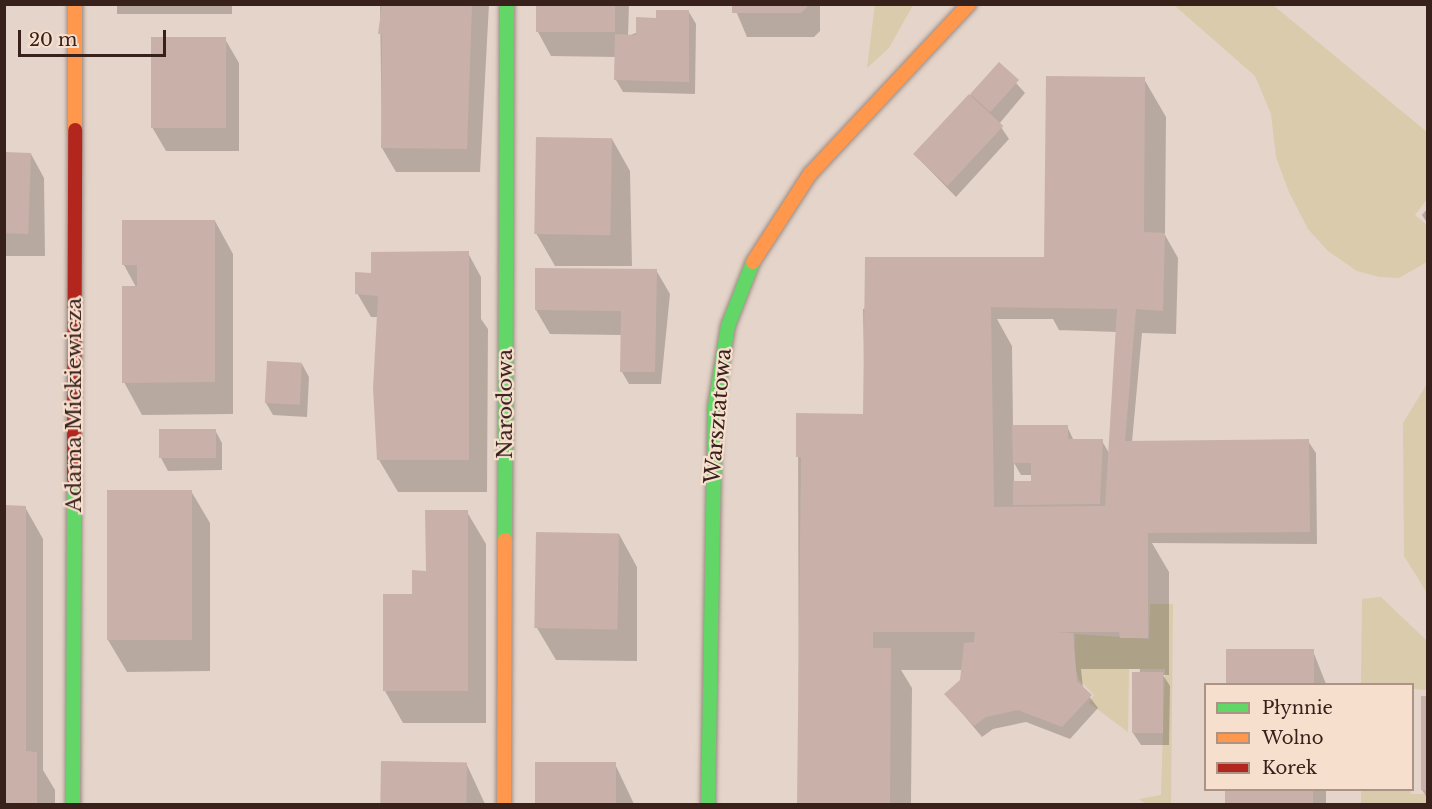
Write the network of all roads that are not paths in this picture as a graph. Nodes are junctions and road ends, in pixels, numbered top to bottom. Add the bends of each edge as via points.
1 (75, 4) edge
2 (507, 4) edge
3 (969, 4) edge
4 (73, 804) edge
5 (504, 804) edge
6 (708, 804) edge

1 - 4 street, Adama Mickiewicza
2 - 5 street, Narodowa
3 - 6 street, Warsztatowa via 810,174 764,240 728,326 715,406 709,531

